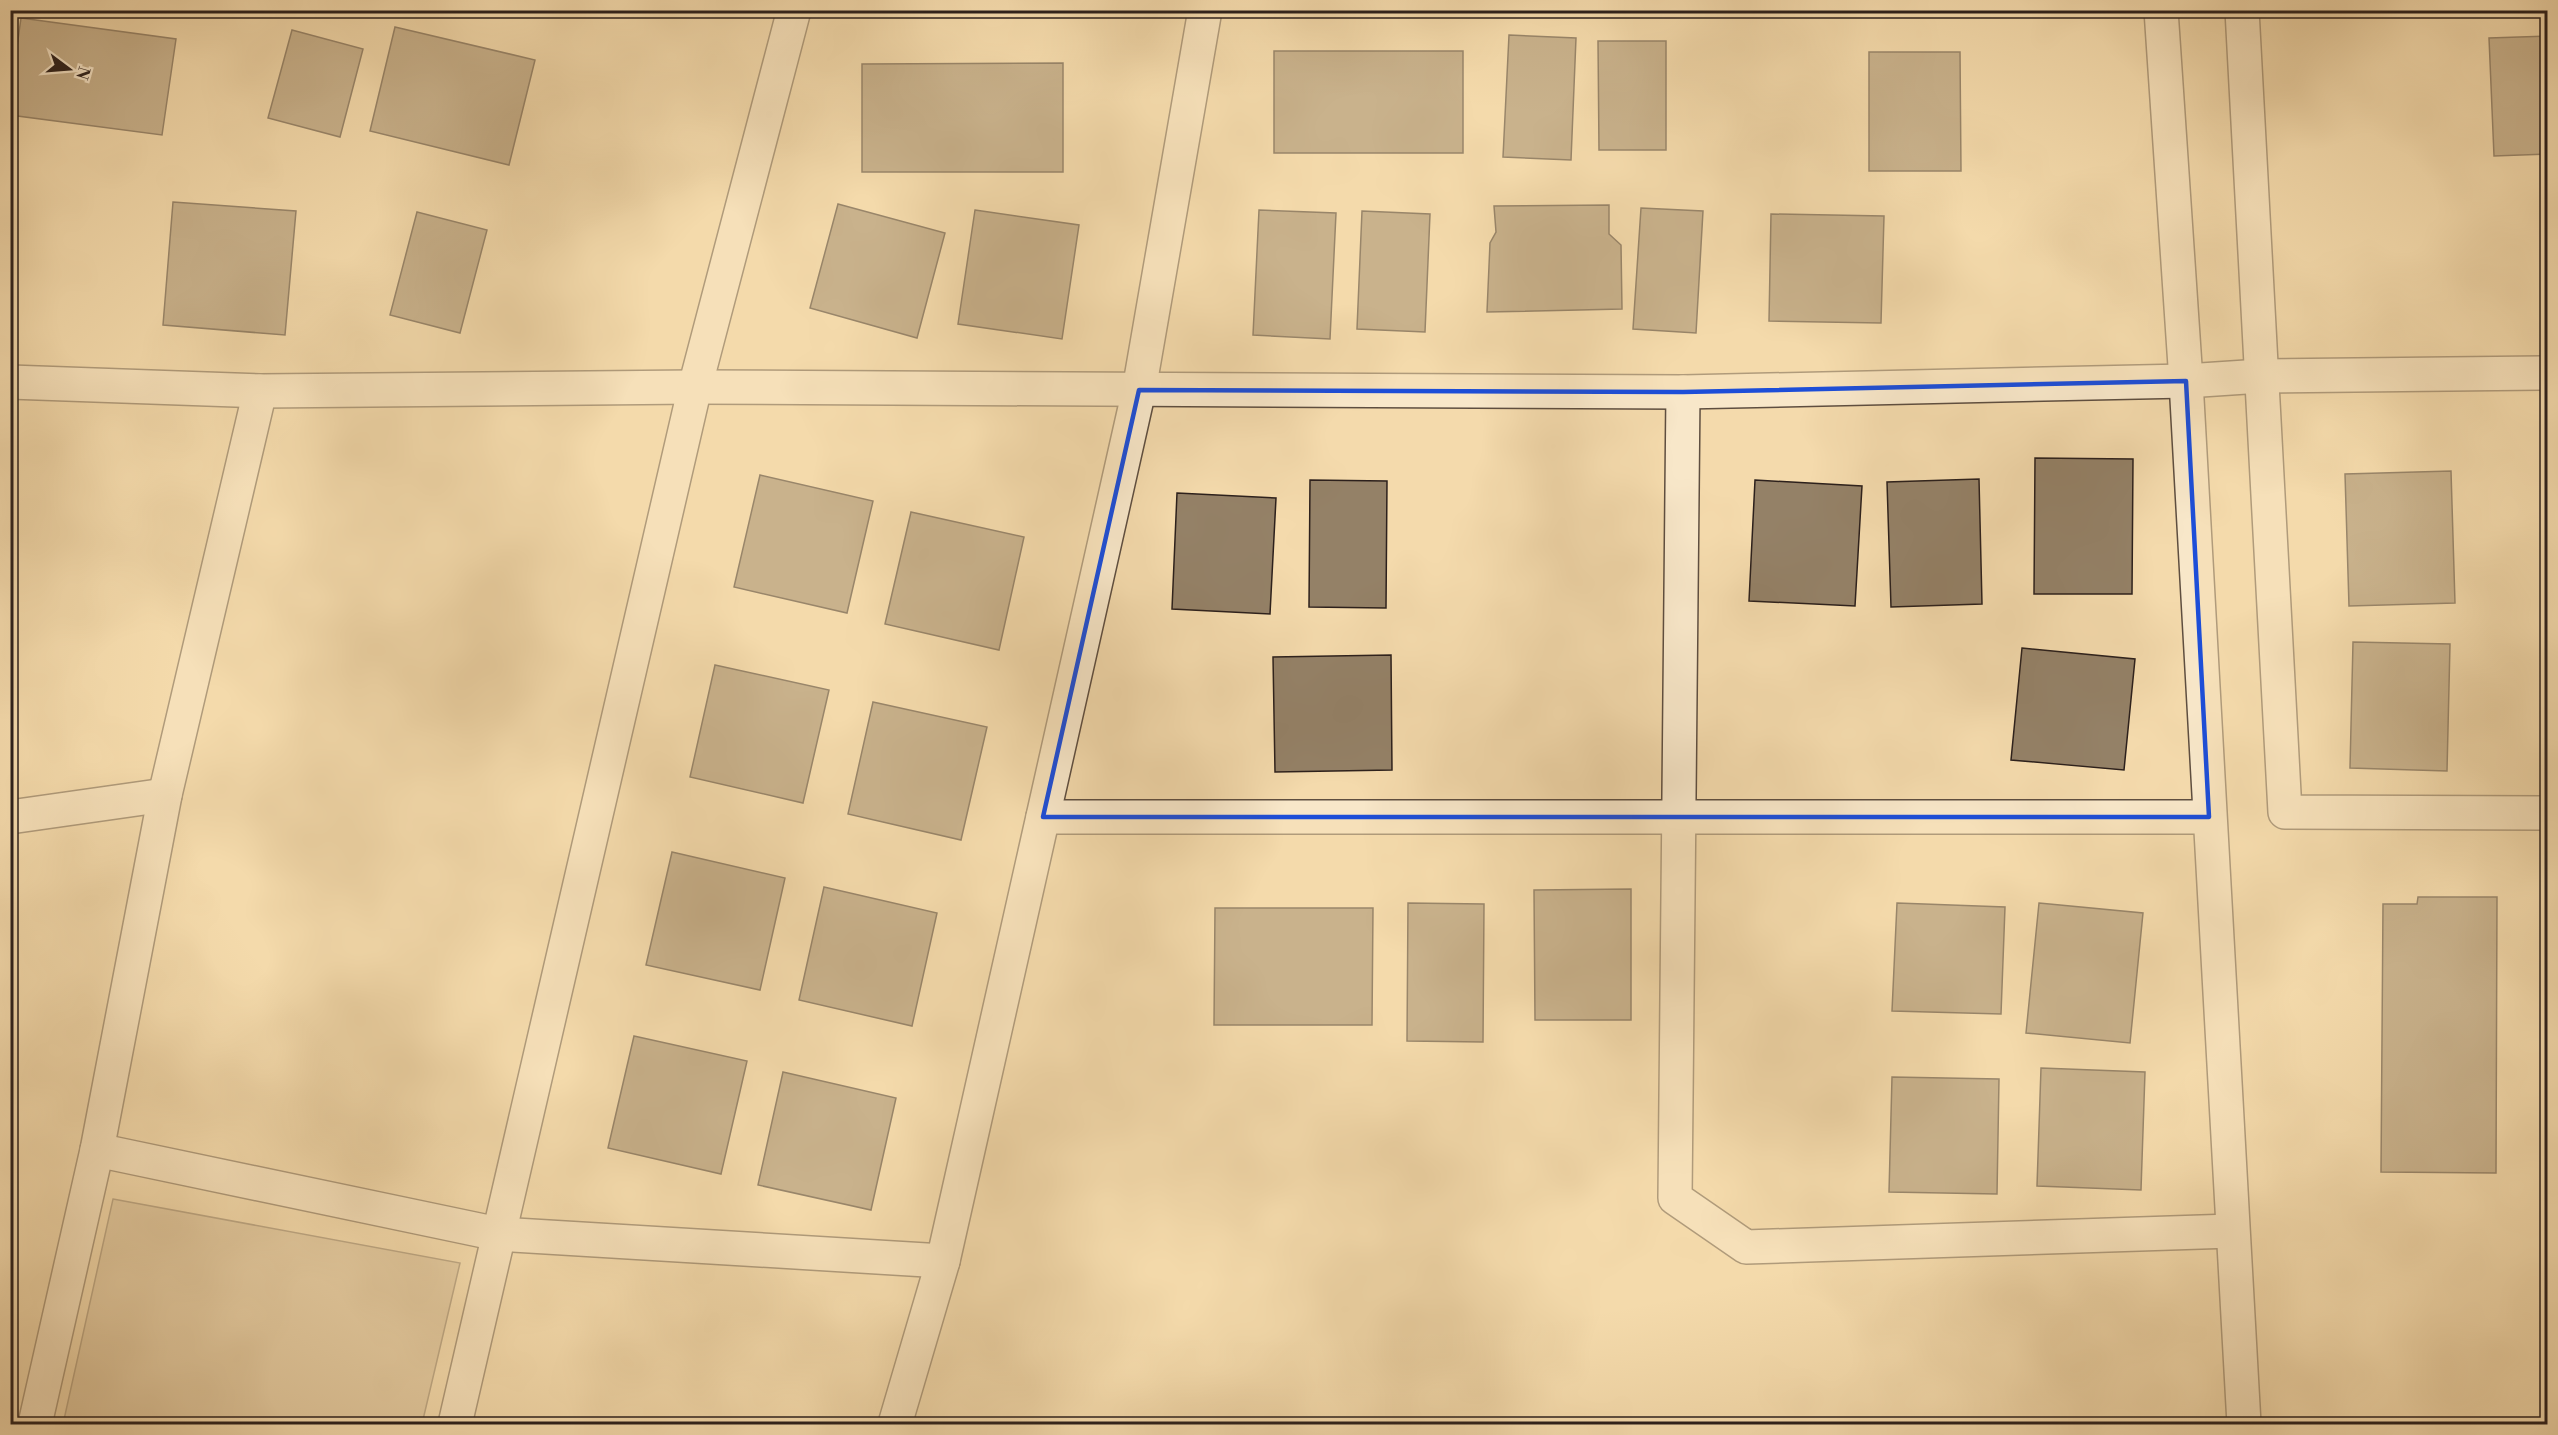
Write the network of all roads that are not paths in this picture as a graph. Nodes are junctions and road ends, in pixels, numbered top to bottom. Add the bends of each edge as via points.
1 (794, 10) edge
2 (1205, 10) edge
3 (2161, 10) edge
4 (2242, 10) edge
5 (2547, 373) edge
6 (2261, 376) junction
7 (2186, 381) junction
8 (10, 382) edge
9 (695, 387) junction
10 (1139, 390) junction
11 (260, 391) junction
12 (1683, 392) junction
13 (165, 795) junction
14 (2547, 813) edge
15 (10, 817) edge
16 (1679, 817) junction
17 (2209, 817) junction
18 (1043, 818) junction
19 (97, 1150) junction
20 (2232, 1231) junction
21 (498, 1234) junction
22 (943, 1261) junction
23 (35, 1425) edge
24 (455, 1425) edge
25 (895, 1425) edge
26 (2244, 1425) edge

1 - 9 street
2 - 10 street
3 - 7 street
4 - 6 street
5 - 6 street
6 - 7 street
6 - 14 street via 2284,812
7 - 12 street
7 - 17 street
8 - 11 street
9 - 10 street
9 - 11 street
9 - 21 street
10 - 12 street
10 - 18 street
11 - 13 street
12 - 16 street
13 - 15 street
13 - 19 street
16 - 17 street
16 - 18 street
16 - 20 street via 1675,1198 1746,1247
17 - 20 street
18 - 22 street
19 - 21 street
19 - 23 street
20 - 26 street
21 - 22 street
21 - 24 street
22 - 25 street

